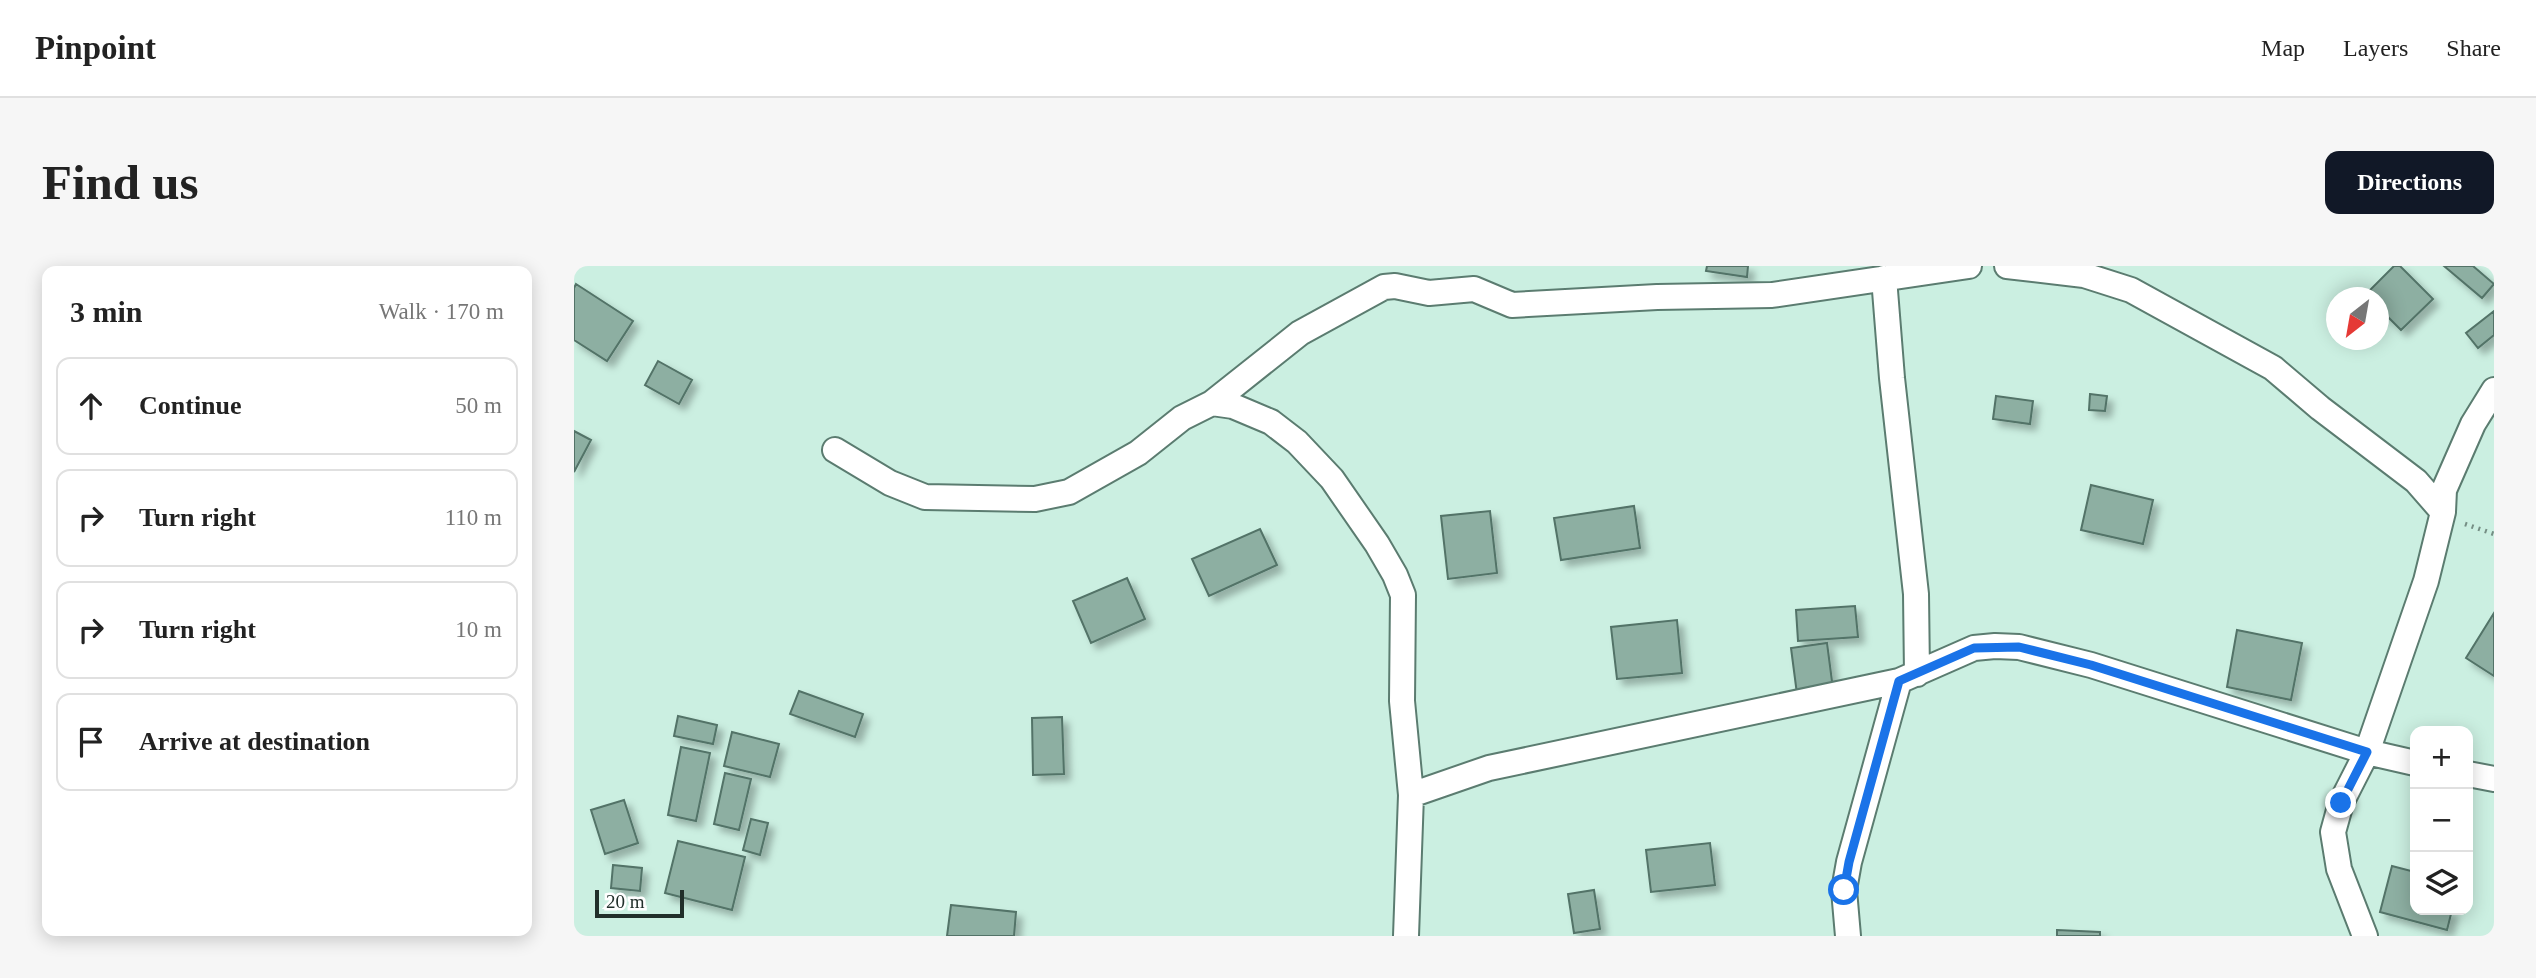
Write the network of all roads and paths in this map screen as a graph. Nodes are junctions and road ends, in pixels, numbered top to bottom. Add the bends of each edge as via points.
1 (1969, 266) edge
2 (2007, 266) edge
3 (1884, 278) junction
4 (2494, 390) edge
5 (1212, 404) junction
6 (835, 450) dead end
7 (2443, 512) junction
8 (1908, 678) junction
9 (2367, 752) junction
10 (2410, 762) edge
11 (2473, 775) edge
12 (2494, 779) edge
13 (1411, 795) junction
14 (1406, 936) edge
15 (1848, 936) edge
16 (2365, 936) edge

1 - 3 street
2 - 7 street via 2084,275 2131,290 2273,368 2416,481
3 - 5 street via 1772,295 1512,305 1474,289 1429,293 1384,287 1300,333
3 - 8 street via 1916,594
4 - 7 street via 2454,463 2444,490
5 - 6 street via 1182,418 1138,453 1069,492 1035,499 925,498
5 - 13 street via 1233,406 1272,422 1297,442 1332,479 1395,575 1403,595 1402,701
7 - 9 street via 2426,581
8 - 9 street via 1974,648 2019,647 2091,665
8 - 13 street via 1489,768
8 - 15 street via 1849,862 1844,890
9 - 10 street
9 - 16 street via 2341,803 2333,832 2339,869
11 - 12 street
13 - 14 street

